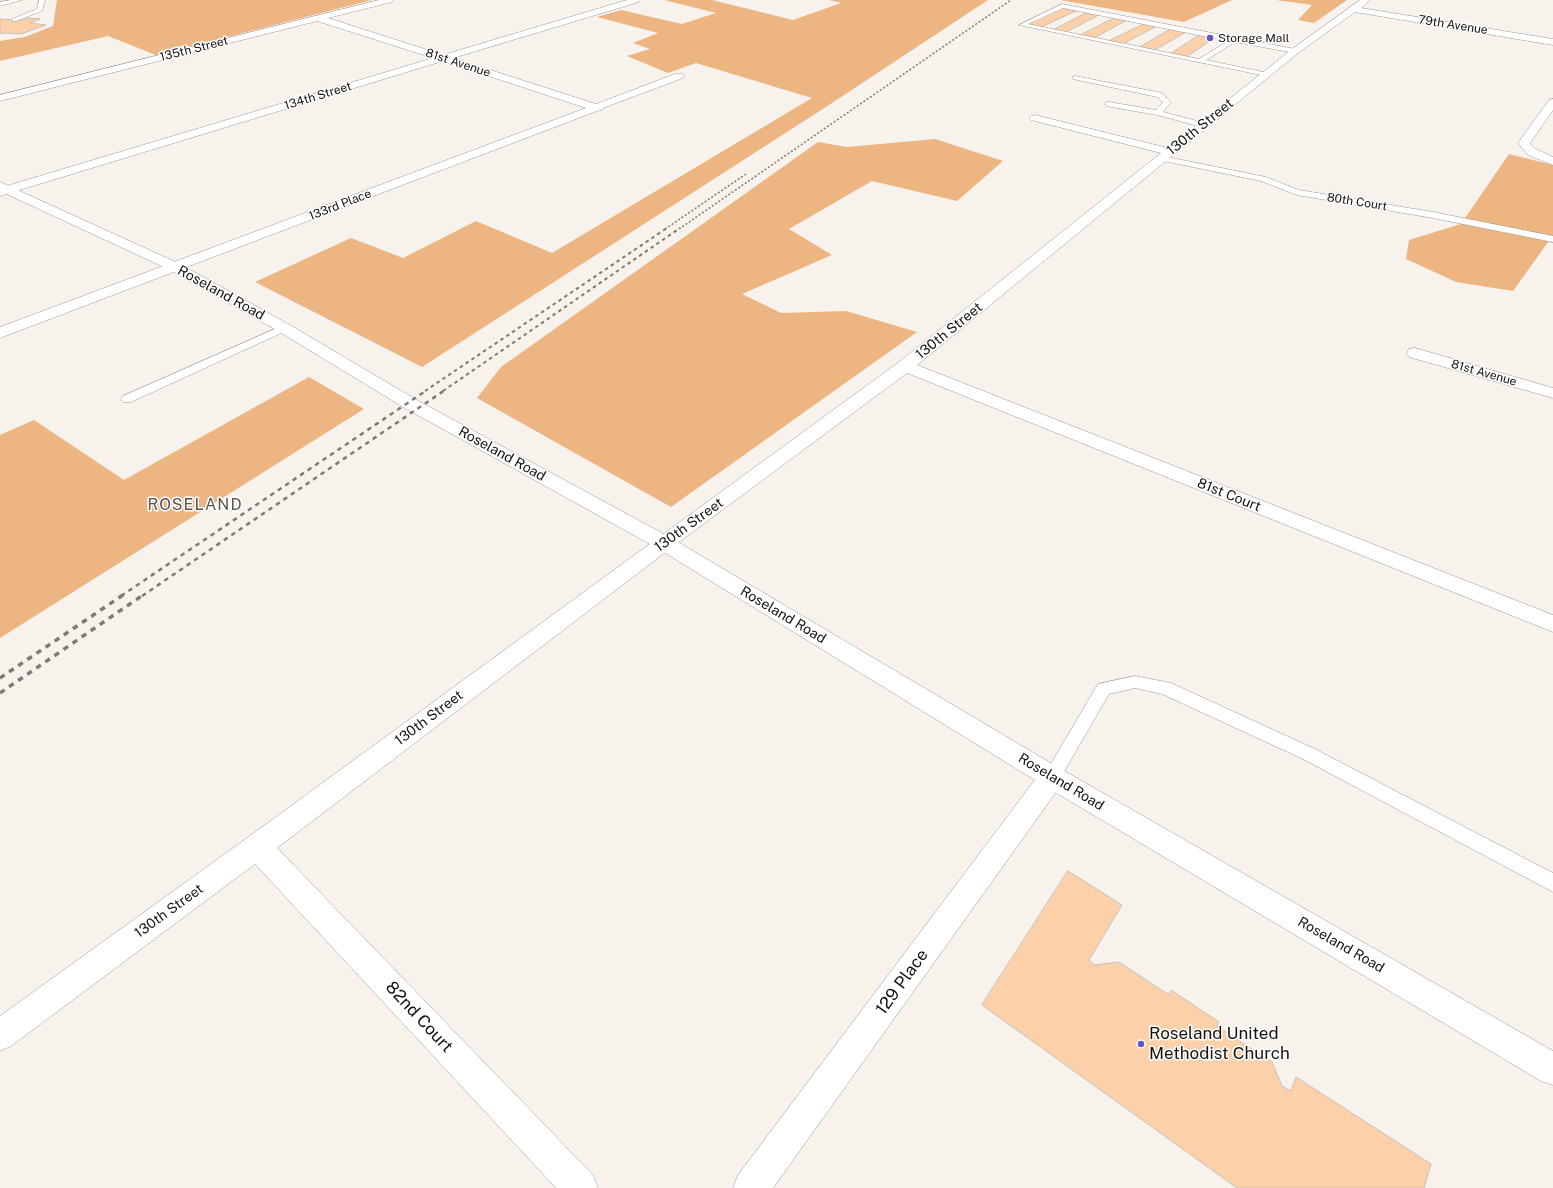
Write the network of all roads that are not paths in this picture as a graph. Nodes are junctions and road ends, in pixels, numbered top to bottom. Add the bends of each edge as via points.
1 (19, 0) edge
2 (42, 0) edge
3 (389, 0) edge
4 (636, 0) edge
5 (1366, 0) edge
6 (0, 4) edge
7 (1352, 9) junction
8 (318, 18) junction
9 (14, 20) dead end
10 (1233, 40) junction
11 (1553, 42) edge
12 (1295, 51) junction
13 (444, 58) junction
14 (1200, 61) junction
15 (1266, 74) junction
16 (679, 76) dead end
17 (1075, 78) dead end
18 (0, 98) edge
19 (1553, 102) edge
20 (1109, 104) dead end
21 (598, 108) junction
22 (1158, 113) junction
23 (1035, 118) dead end
24 (1202, 125) junction
25 (1166, 155) junction
26 (1553, 161) edge
27 (2, 189) edge
28 (1553, 239) edge
29 (175, 268) junction
30 (284, 328) junction
31 (0, 333) edge
32 (1416, 353) dead end
33 (905, 366) junction
34 (1553, 393) edge
35 (126, 399) dead end
36 (664, 543) junction
37 (1553, 624) edge
38 (1052, 777) junction
39 (257, 847) junction
40 (1553, 883) edge
41 (0, 1035) edge
42 (1553, 1068) edge
43 (580, 1188) edge
44 (752, 1188) edge

1 - 6 lane
2 - 9 lane via 40,10
3 - 8 street, 135th Street
4 - 13 street, 134th Street
5 - 7 street, 130th Street
7 - 11 street, 79th Avenue
7 - 12 street, 130th Street
8 - 13 street, 81st Avenue
8 - 18 street, 135th Street
10 - 12 lane
10 - 14 lane
10 - 14 lane via 1062,6 1022,25
12 - 15 street, 130th Street
13 - 21 street, 81st Avenue
13 - 27 street, 134th Street
14 - 15 lane
15 - 24 street, 130th Street
16 - 21 street, 133rd Place
17 - 22 lane via 1159,95 1167,102
19 - 26 street via 1524,142 1532,152
20 - 22 lane
21 - 29 street, 133rd Place
22 - 24 lane
23 - 25 street, 80th Court
24 - 25 street, 130th Street
25 - 28 lane, 80th Court via 1263,179 1297,192 1433,214
25 - 33 street, 130th Street
27 - 29 street, Roseland Road
29 - 30 street, Roseland Road
29 - 31 street, 133rd Place
30 - 35 lane
30 - 36 street, Roseland Road via 409,403
32 - 34 street, 81st Avenue
33 - 36 street, 130th Street
33 - 37 street, 81st Court
36 - 38 street, Roseland Road
36 - 39 street, 130th Street
38 - 40 lane via 1104,690 1135,682 1165,688 1309,754
38 - 42 street, Roseland Road
38 - 44 street, 129 Place
39 - 41 street, 130th Street
39 - 43 street, 82nd Court

